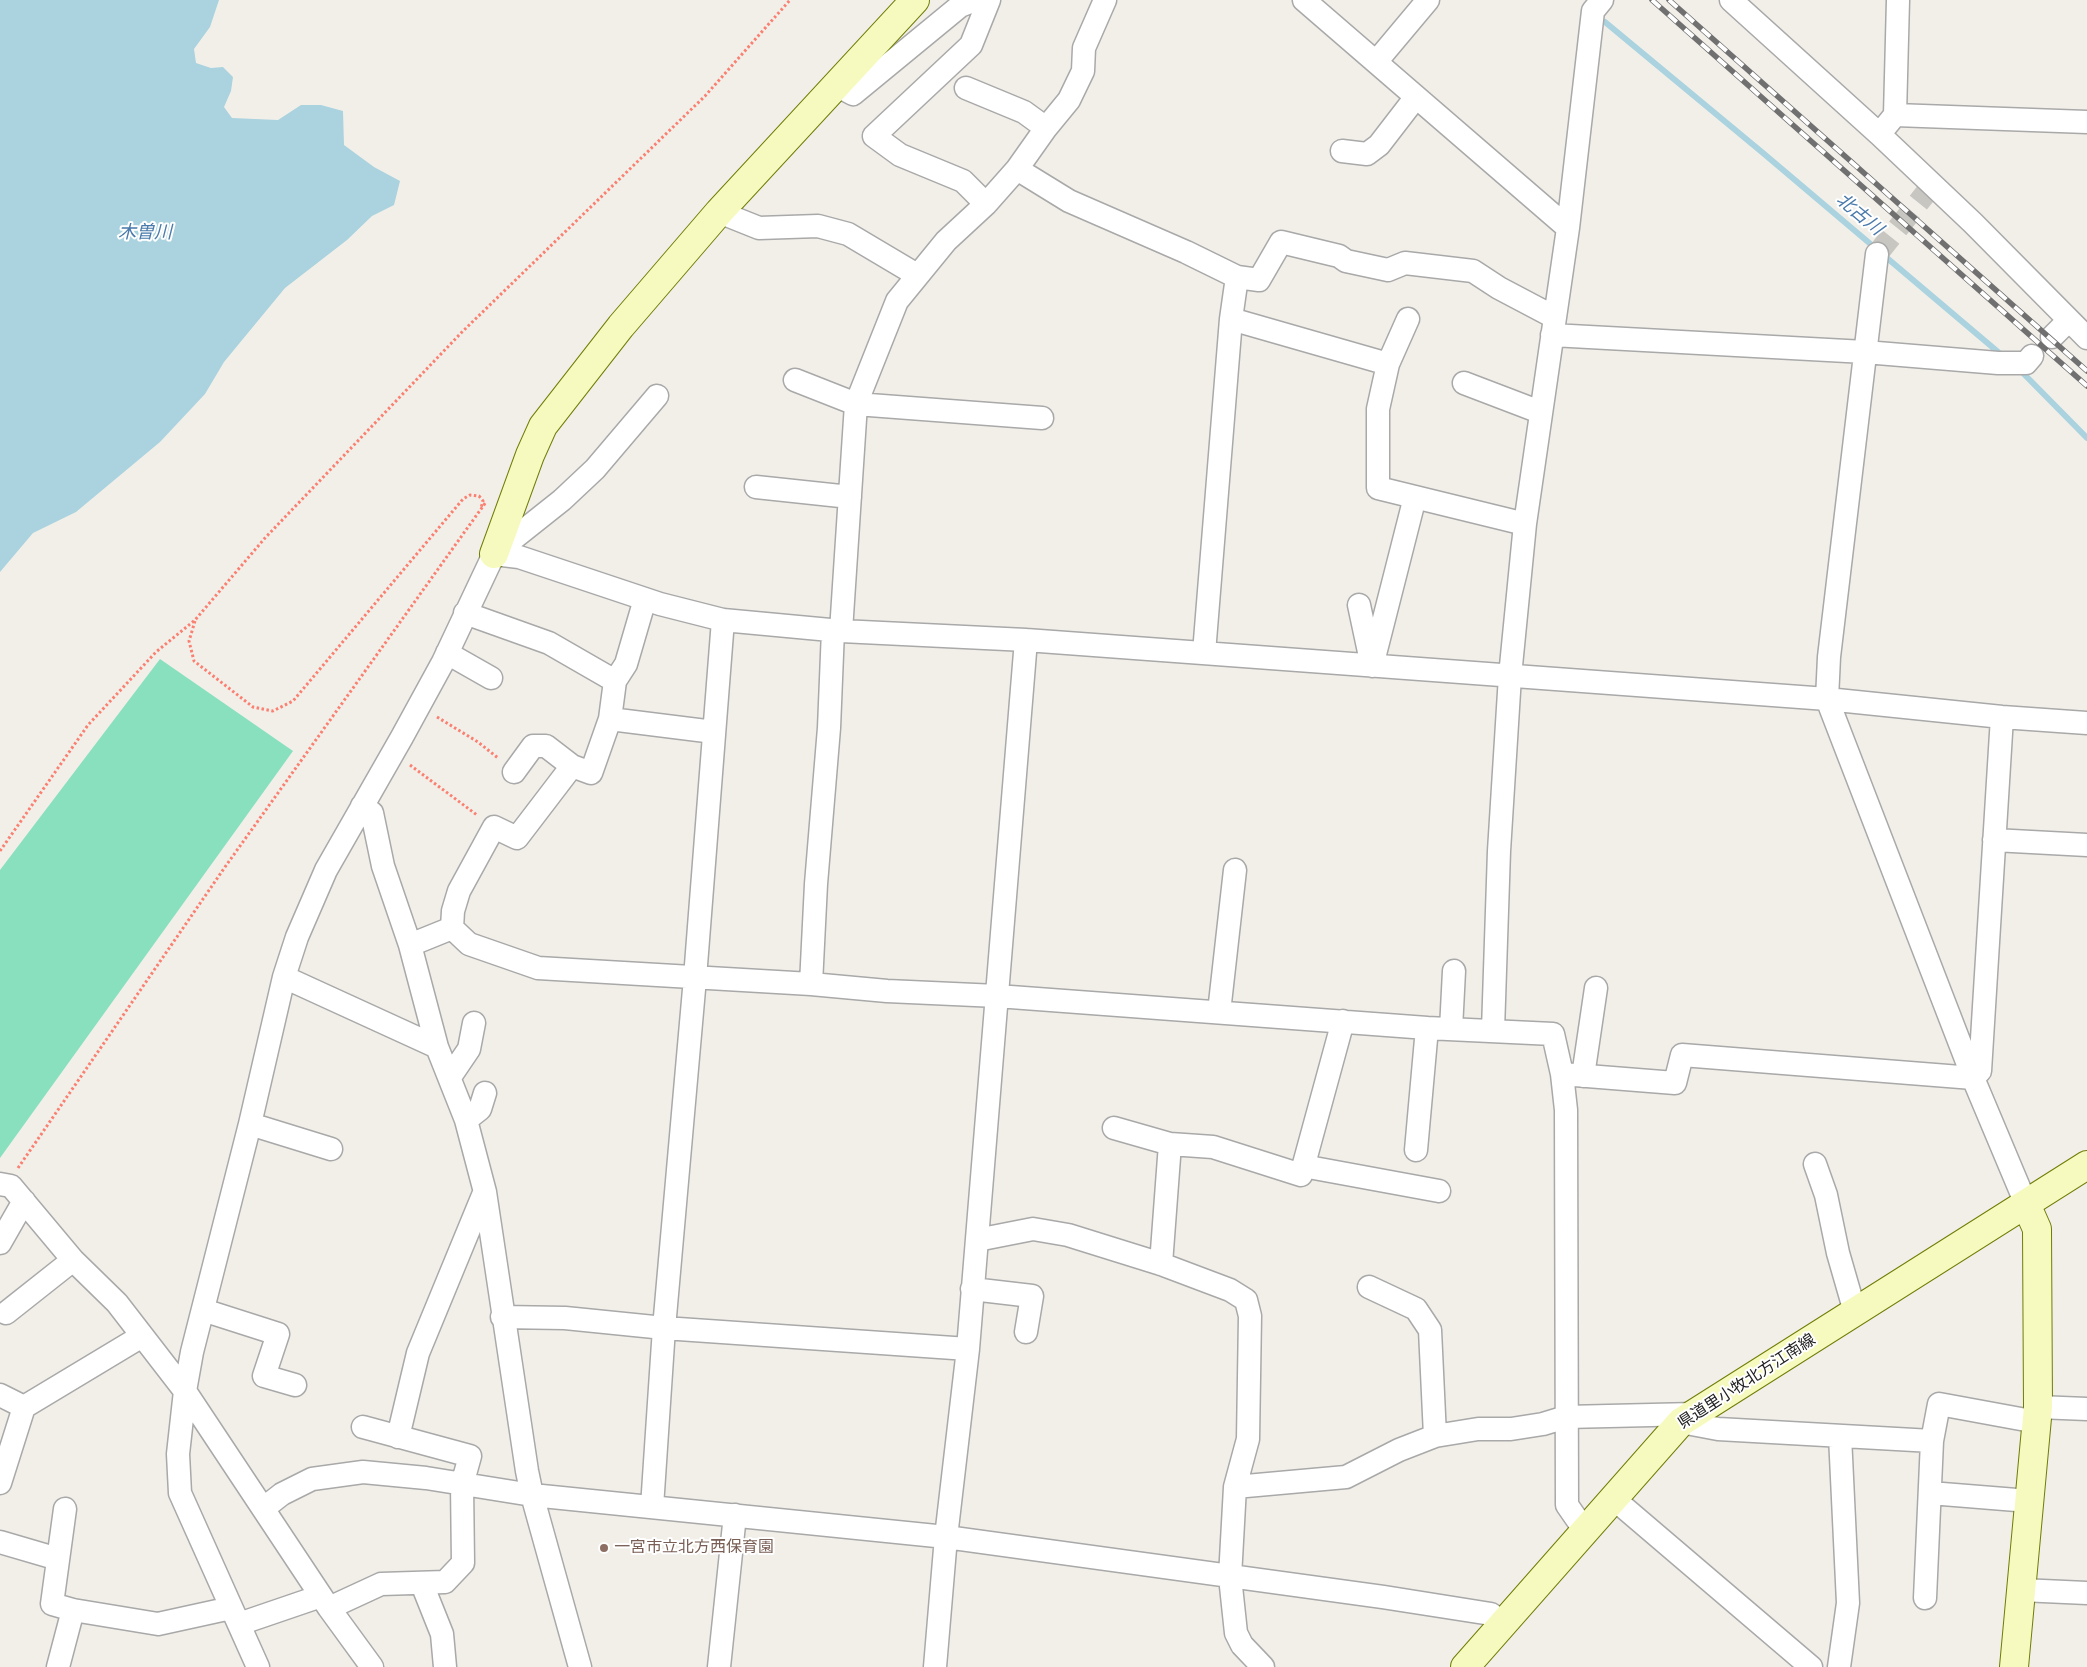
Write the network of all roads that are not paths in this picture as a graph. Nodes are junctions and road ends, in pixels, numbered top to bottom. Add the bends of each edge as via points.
1 (915, 0) edge
2 (975, 0) edge
3 (989, 0) edge
4 (1104, 0) edge
5 (1304, 0) edge
6 (1428, 0) edge
7 (1731, 0) edge
8 (1898, 0) edge
9 (1591, 4) edge
10 (1376, 62) junction
11 (836, 85) junction
12 (966, 88) dead end
13 (1416, 97) junction
14 (1895, 115) junction
15 (2087, 122) edge
16 (1046, 128) junction
17 (1879, 134) junction
18 (1342, 151) dead end
19 (1017, 169) junction
20 (986, 204) junction
21 (718, 212) junction
22 (1568, 228) junction
23 (1877, 254) tunnel mouth
24 (917, 274) junction
25 (1237, 277) junction
26 (1231, 318) junction
27 (1408, 319) dead end
28 (2068, 321) junction
29 (1553, 326) junction
30 (2052, 337) dead end
31 (2087, 338) edge
32 (1865, 352) junction
33 (2029, 360) dead end
34 (1388, 364) junction
35 (794, 380) dead end
36 (1464, 383) dead end
37 (657, 396) dead end
38 (856, 404) junction
39 (1540, 412) junction
40 (1042, 418) dead end
41 (756, 487) dead end
42 (850, 497) junction
43 (1415, 497) junction
44 (1525, 524) junction
45 (494, 554) junction
46 (645, 599) junction
47 (1359, 604) dead end
48 (465, 613) junction
49 (723, 620) junction
50 (837, 630) junction
51 (1026, 640) junction
52 (447, 653) junction
53 (1204, 653) junction
54 (1372, 666) junction
55 (1510, 676) junction
56 (491, 678) dead end
57 (616, 681) junction
58 (1827, 699) junction
59 (2002, 716) junction
60 (610, 719) junction
61 (2087, 723) edge
62 (714, 732) junction
63 (572, 766) junction
64 (514, 772) road end
65 (362, 806) junction
66 (1994, 840) junction
67 (2087, 844) edge
68 (1235, 870) dead end
69 (452, 928) junction
70 (410, 946) junction
71 (1454, 971) dead end
72 (284, 978) junction
73 (695, 978) junction
74 (811, 984) junction
75 (1596, 988) dead end
76 (997, 996) junction
77 (1219, 1012) junction
78 (1343, 1021) junction
79 (474, 1023) dead end
80 (1427, 1028) junction
81 (1451, 1029) junction
82 (1493, 1030) junction
83 (437, 1047) junction
84 (1573, 1075) junction
85 (450, 1077) junction
86 (1973, 1078) junction
87 (484, 1093) dead end
88 (466, 1120) junction
89 (250, 1124) junction
90 (1114, 1128) dead end
91 (1170, 1144) junction
92 (331, 1149) dead end
93 (1416, 1150) dead end
94 (1816, 1164) dead end
95 (2087, 1165) edge
96 (1303, 1166) junction
97 (12, 1190) edge
98 (1439, 1190) dead end
99 (484, 1192) junction
100 (2026, 1204) junction
101 (977, 1240) junction
102 (0, 1242) edge
103 (73, 1260) junction
104 (1161, 1264) junction
105 (972, 1288) junction
106 (1369, 1288) dead end
107 (203, 1310) junction
108 (1855, 1312) junction
109 (6, 1313) dead end
110 (502, 1317) junction
111 (664, 1328) junction
112 (1026, 1332) dead end
113 (142, 1336) junction
114 (968, 1349) junction
115 (295, 1385) dead end
116 (185, 1391) junction
117 (0, 1395) edge
118 (24, 1407) junction
119 (2087, 1409) edge
120 (2038, 1414) junction
121 (1566, 1417) junction
122 (1688, 1418) junction
123 (363, 1427) dead end
124 (1435, 1436) junction
125 (1840, 1436) junction
126 (398, 1437) junction
127 (1932, 1441) junction
128 (0, 1483) edge
129 (462, 1485) junction
130 (1235, 1487) junction
131 (1930, 1493) junction
132 (532, 1495) junction
133 (1614, 1498) junction
134 (2030, 1501) junction
135 (652, 1507) junction
136 (264, 1508) junction
137 (65, 1509) dead end
138 (735, 1515) junction
139 (1585, 1531) junction
140 (946, 1537) junction
141 (0, 1542) edge
142 (58, 1559) junction
143 (1230, 1577) junction
144 (422, 1584) junction
145 (2021, 1590) junction
146 (2087, 1593) edge
147 (1925, 1598) dead end
148 (325, 1602) junction
149 (73, 1610) junction
150 (235, 1616) junction
151 (1503, 1624) junction
152 (58, 1667) edge
153 (258, 1667) edge
154 (372, 1667) edge
155 (445, 1667) edge
156 (580, 1667) edge
157 (719, 1667) edge
158 (935, 1667) edge
159 (1263, 1667) edge
160 (1465, 1667) edge
161 (1811, 1667) edge
162 (1839, 1667) edge
163 (2014, 1667) edge

1 - 11 street
2 - 11 street via 960,6 852,94
3 - 20 street via 971,45 874,136 900,155 964,181
4 - 16 street via 1084,48 1083,71 1069,100
5 - 10 street
6 - 10 street
7 - 17 street
8 - 14 street
9 - 22 street
10 - 13 street
11 - 21 street
12 - 16 street via 1024,112
13 - 18 street via 1379,145 1367,154
13 - 22 street
14 - 15 street
14 - 17 street
16 - 19 street
17 - 28 street via 1928,188 1973,223
19 - 20 street
19 - 25 street via 1069,201
20 - 24 street via 946,241
21 - 24 street via 759,228 818,226 848,234
21 - 45 street via 620,326 543,426
22 - 29 street
23 - 32 street
24 - 38 street via 897,301
25 - 26 street
25 - 29 street via 1258,280 1281,242 1339,256 1346,262 1388,270 1405,263 1473,271
26 - 34 street
26 - 53 street
27 - 34 street
28 - 30 street
28 - 31 street
29 - 32 street
29 - 39 street
32 - 33 street via 1998,363
32 - 58 street via 1829,657
34 - 43 street via 1378,409 1378,488
35 - 38 street
36 - 39 street
37 - 45 street via 595,469
38 - 40 street
38 - 42 street
39 - 44 street
41 - 42 street
42 - 50 street
43 - 44 street
43 - 54 street
44 - 55 street
45 - 46 street via 519,557
45 - 48 street
46 - 49 street
46 - 57 street via 626,664
47 - 54 street
48 - 52 street
48 - 57 street via 549,643
49 - 50 street
49 - 62 street
50 - 51 street
50 - 74 street
51 - 53 street
51 - 76 street
52 - 56 street
52 - 65 street
53 - 54 street
54 - 55 street
55 - 58 street
55 - 82 street via 1499,851
57 - 60 street
58 - 59 street
58 - 86 street
59 - 61 street
59 - 66 street
60 - 62 street
60 - 63 street via 591,773
62 - 73 street
63 - 64 street via 546,746 533,746
63 - 69 street via 517,838 494,826 459,891
65 - 70 street via 372,813 384,866
65 - 72 street via 326,870 297,937
66 - 67 street
66 - 86 street via 1980,1071
68 - 77 street
69 - 70 street
69 - 73 street via 469,944 538,968
70 - 83 street
71 - 81 street
72 - 83 street
72 - 89 street
73 - 74 street
73 - 111 street
74 - 76 street
75 - 84 street
76 - 77 street
76 - 101 street
77 - 78 street
78 - 80 street
78 - 96 street
79 - 85 street via 469,1049
80 - 81 street
80 - 93 street
81 - 82 street
82 - 84 street via 1553,1034
83 - 85 street
84 - 86 street via 1675,1083 1682,1055
84 - 121 street via 1566,1110
85 - 88 street
86 - 100 street
87 - 88 street via 480,1109
88 - 99 street
89 - 92 street
89 - 107 street
90 - 91 street
91 - 96 street via 1213,1146 1301,1175
91 - 104 street
94 - 108 street
95 - 100 street, 県道里小牧北方江南線
96 - 98 street
97 - 102 street
97 - 103 street
99 - 110 street
99 - 126 street via 418,1353
100 - 108 street, 県道里小牧北方江南線
100 - 120 street via 2037,1229
101 - 104 street via 1033,1229 1068,1235
101 - 105 street
103 - 109 street
103 - 113 street via 116,1303
104 - 130 street via 1230,1290 1246,1300 1250,1316 1248,1439
105 - 112 street via 1032,1296
105 - 114 street
106 - 124 street via 1416,1310 1430,1330
107 - 115 street via 278,1334 264,1376
107 - 116 street
108 - 122 street, 県道里小牧北方江南線
110 - 111 street via 565,1318
110 - 132 street
111 - 114 street
111 - 135 street
113 - 116 street
113 - 118 street
114 - 140 street
116 - 136 street
116 - 150 street via 178,1454 180,1493
117 - 118 street
118 - 128 street
119 - 120 street
120 - 127 street via 1939,1404
120 - 134 street
121 - 122 street
121 - 124 street via 1511,1429 1478,1429
121 - 139 street via 1567,1505
122 - 125 street via 1718,1429
122 - 133 street, 県道里小牧北方江南線
123 - 126 street
124 - 130 street via 1346,1476
125 - 127 street
125 - 162 street via 1848,1603
126 - 129 street via 470,1456
127 - 131 street
129 - 132 street
129 - 136 street via 363,1472 312,1479 282,1494
129 - 144 street via 463,1563 445,1582
130 - 143 street
131 - 134 street
131 - 147 street
132 - 135 street
132 - 156 street
133 - 139 street, 県道里小牧北方江南線
133 - 161 street
134 - 145 street
135 - 138 street
136 - 148 street
137 - 142 street
138 - 140 street
138 - 157 street
139 - 151 street, 県道里小牧北方江南線
140 - 143 street
140 - 158 street
141 - 142 street
142 - 149 street via 52,1604
143 - 151 street via 1490,1614
143 - 159 street via 1236,1633 1242,1645
144 - 148 street via 382,1584
144 - 155 street via 442,1634
145 - 146 street
145 - 163 street
148 - 150 street
148 - 154 street
149 - 150 street via 158,1624
149 - 152 street
150 - 153 street
151 - 160 street, 県道里小牧北方江南線

